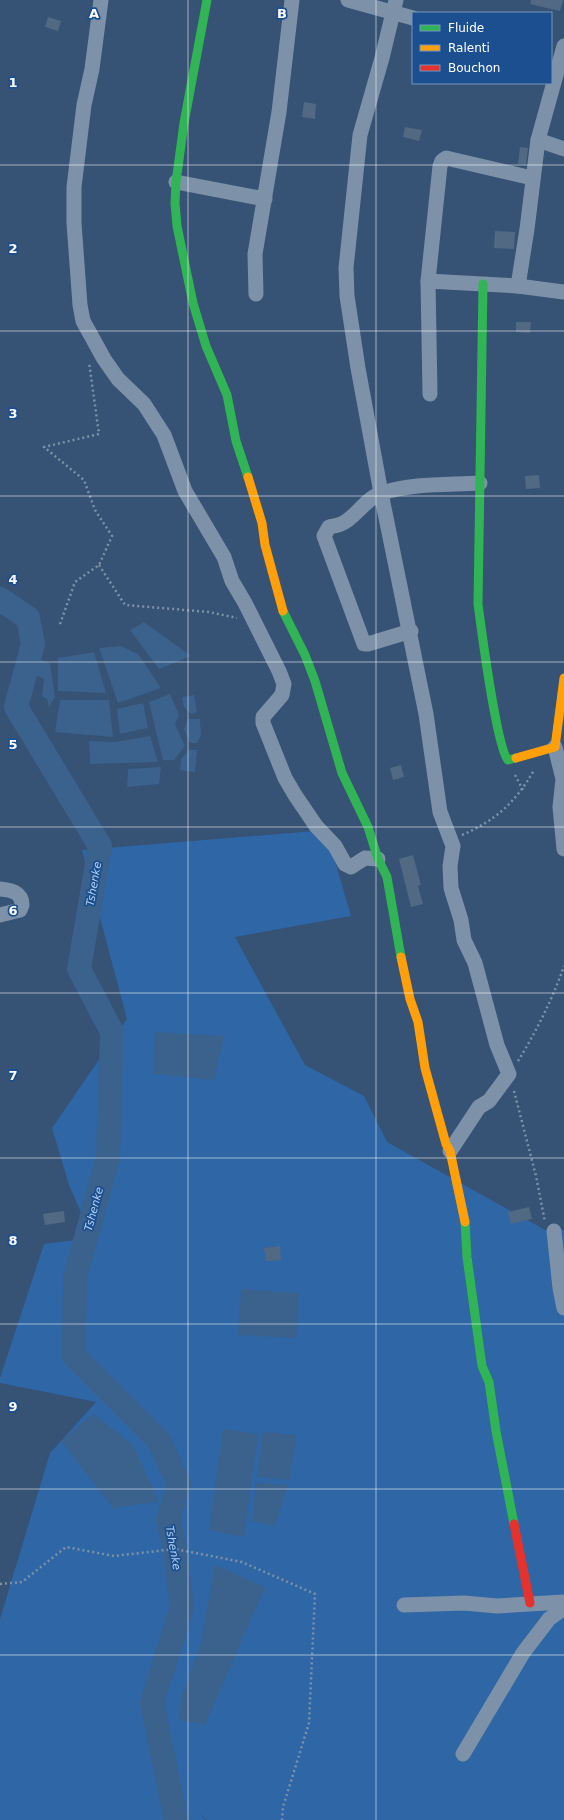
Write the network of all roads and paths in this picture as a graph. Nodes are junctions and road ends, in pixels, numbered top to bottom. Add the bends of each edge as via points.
1 (101, 0) edge
2 (207, 0) edge
3 (292, 0) edge
4 (348, 0) edge
5 (395, 6) edge
6 (412, 17) edge
7 (564, 46) edge
8 (558, 61) edge
9 (538, 140) junction
10 (564, 149) edge
11 (532, 178) junction
12 (176, 182) junction
13 (264, 199) junction
14 (428, 281) junction
15 (483, 284) junction
16 (518, 286) junction
17 (564, 292) edge
18 (256, 294) dead end
19 (88, 359) dead end
20 (430, 394) dead end
21 (480, 483) junction
22 (381, 493) junction
23 (99, 565) junction
24 (253, 621) junction
25 (60, 624) dead end
26 (410, 631) junction
27 (564, 678) edge
28 (555, 747) junction
29 (538, 765) dead end
30 (451, 840) junction
31 (564, 849) edge
32 (378, 858) junction
33 (0, 889) edge
34 (0, 916) edge
35 (564, 966) edge
36 (509, 1074) junction
37 (450, 1151) junction
38 (555, 1231) edge
39 (564, 1308) edge
40 (0, 1584) edge
41 (564, 1602) edge
42 (530, 1603) junction
43 (404, 1605) dead end
44 (564, 1608) edge
45 (463, 1754) dead end
46 (282, 1820) edge

1 - 24 street via 74,187 74,223 83,322 107,364 118,379 144,404 164,435 185,491 224,557 232,581
2 - 12 street via 184,123
3 - 13 street via 279,112
4 - 5 street
5 - 6 street
5 - 22 street via 360,135 346,268 347,296 358,368
7 - 8 street
8 - 9 street
9 - 10 street
9 - 11 street
11 - 14 street via 446,158 442,161
11 - 16 street
12 - 13 street
12 - 32 street via 177,226 194,302 206,346 227,395 236,441 262,523 265,546 280,600 285,616 305,654 342,773 368,828
13 - 18 street via 255,254
14 - 15 street
14 - 20 street
15 - 16 street
15 - 21 street
16 - 17 street
19 - 23 path via 99,434 44,448 84,480 95,510 112,536
21 - 22 street
21 - 28 street via 477,532 478,604 501,742 508,760
22 - 26 street
22 - 26 street via 359,508 346,521 329,526 324,536 364,644
23 - 24 path via 125,605 209,612
23 - 25 path via 75,582
24 - 32 street via 284,684 282,695 263,717 263,723 285,778 310,818 335,846 345,864 351,867 365,858
26 - 30 street via 426,714 440,812
27 - 28 street
28 - 31 street via 563,778 560,807
29 - 30 path via 523,790 503,811
30 - 36 street via 453,852 450,877 455,904 464,940 475,963 497,1045
32 - 37 street via 387,877 410,999 418,1022 425,1068
33 - 34 street via 13,890 22,902 20,910
35 - 36 path via 528,1045
36 - 37 street via 489,1101 479,1107
36 - 38 path via 536,1176
37 - 42 street via 465,1217 467,1257 482,1366 489,1382 496,1431
38 - 39 street
40 - 46 path via 22,1582 66,1547 114,1556 175,1549 242,1562 315,1594 309,1723 283,1807
41 - 42 street
42 - 43 street via 497,1606 464,1603
44 - 45 street via 546,1623 517,1662

